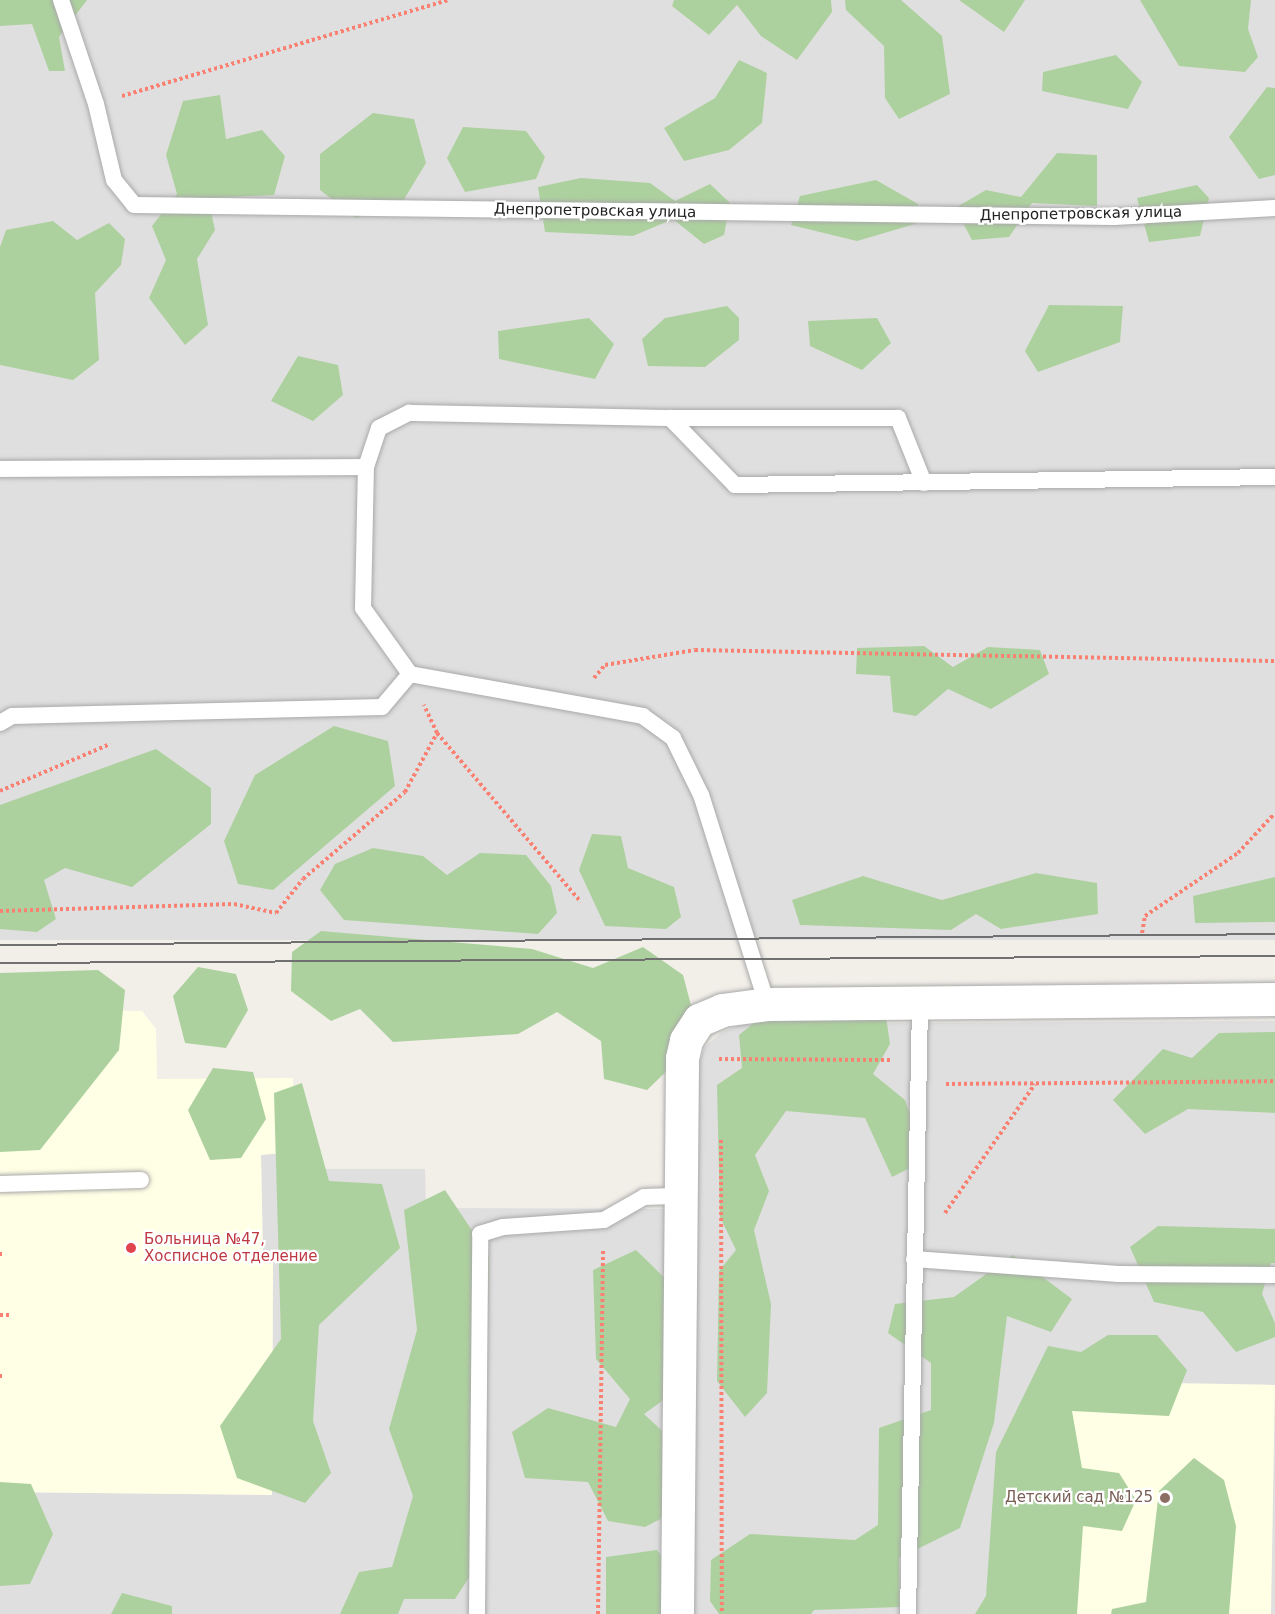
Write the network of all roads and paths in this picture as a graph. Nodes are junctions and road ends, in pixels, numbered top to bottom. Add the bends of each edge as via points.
1 (61, 0) edge
2 (448, 0) edge
3 (96, 104) junction
4 (1275, 208) edge
5 (670, 418) junction
6 (366, 467) junction
7 (0, 469) edge
8 (1275, 477) edge
9 (924, 483) junction
10 (1275, 661) edge
11 (410, 674) junction
12 (573, 704) junction
13 (0, 723) edge
14 (437, 733) junction
15 (120, 740) dead end
16 (0, 791) edge
17 (1275, 813) edge
18 (581, 902) dead end
19 (0, 910) edge
20 (1142, 933) dead end
21 (1275, 999) edge
22 (920, 1003) junction
23 (767, 1004) junction
24 (682, 1058) junction
25 (721, 1059) junction
26 (919, 1061) junction
27 (721, 1071) dead end
28 (1275, 1081) edge
29 (1035, 1083) junction
30 (919, 1084) junction
31 (721, 1130) dead end
32 (141, 1180) dead end
33 (0, 1184) edge
34 (681, 1196) junction
35 (604, 1220) junction
36 (914, 1259) junction
37 (1275, 1275) edge
38 (10, 1314) dead end
39 (0, 1315) edge
40 (477, 1614) edge
41 (598, 1614) edge
42 (677, 1614) edge
43 (722, 1614) edge
44 (908, 1614) edge

1 - 3 lane, Днепропетровская улица
2 - 3 path
3 - 4 lane, Днепропетровская улица via 114,180 134,205 1114,217
5 - 6 lane via 410,413 379,428
5 - 9 lane via 735,485
5 - 9 lane via 898,418
6 - 7 lane
6 - 11 lane via 363,608
8 - 9 lane
10 - 12 path via 695,650 605,665
11 - 12 lane
11 - 13 lane via 382,707 12,716
11 - 14 path
12 - 23 lane via 643,716 673,738 701,795
14 - 18 path
14 - 19 path via 405,792 303,879 276,913 234,904
15 - 16 path
17 - 20 path via 1238,853 1145,916
21 - 22 street
22 - 23 street
22 - 26 lane
23 - 24 street via 722,1010 699,1020 686,1040
24 - 25 path
24 - 34 street
25 - 26 path
25 - 27 path
26 - 30 lane
28 - 29 path
29 - 30 path
29 - 36 path
30 - 36 lane
31 - 43 path
32 - 33 lane
34 - 35 lane via 644,1197
34 - 42 street
35 - 40 lane via 503,1227 480,1234
35 - 41 path
36 - 37 lane via 1118,1274
36 - 44 lane
38 - 39 path

